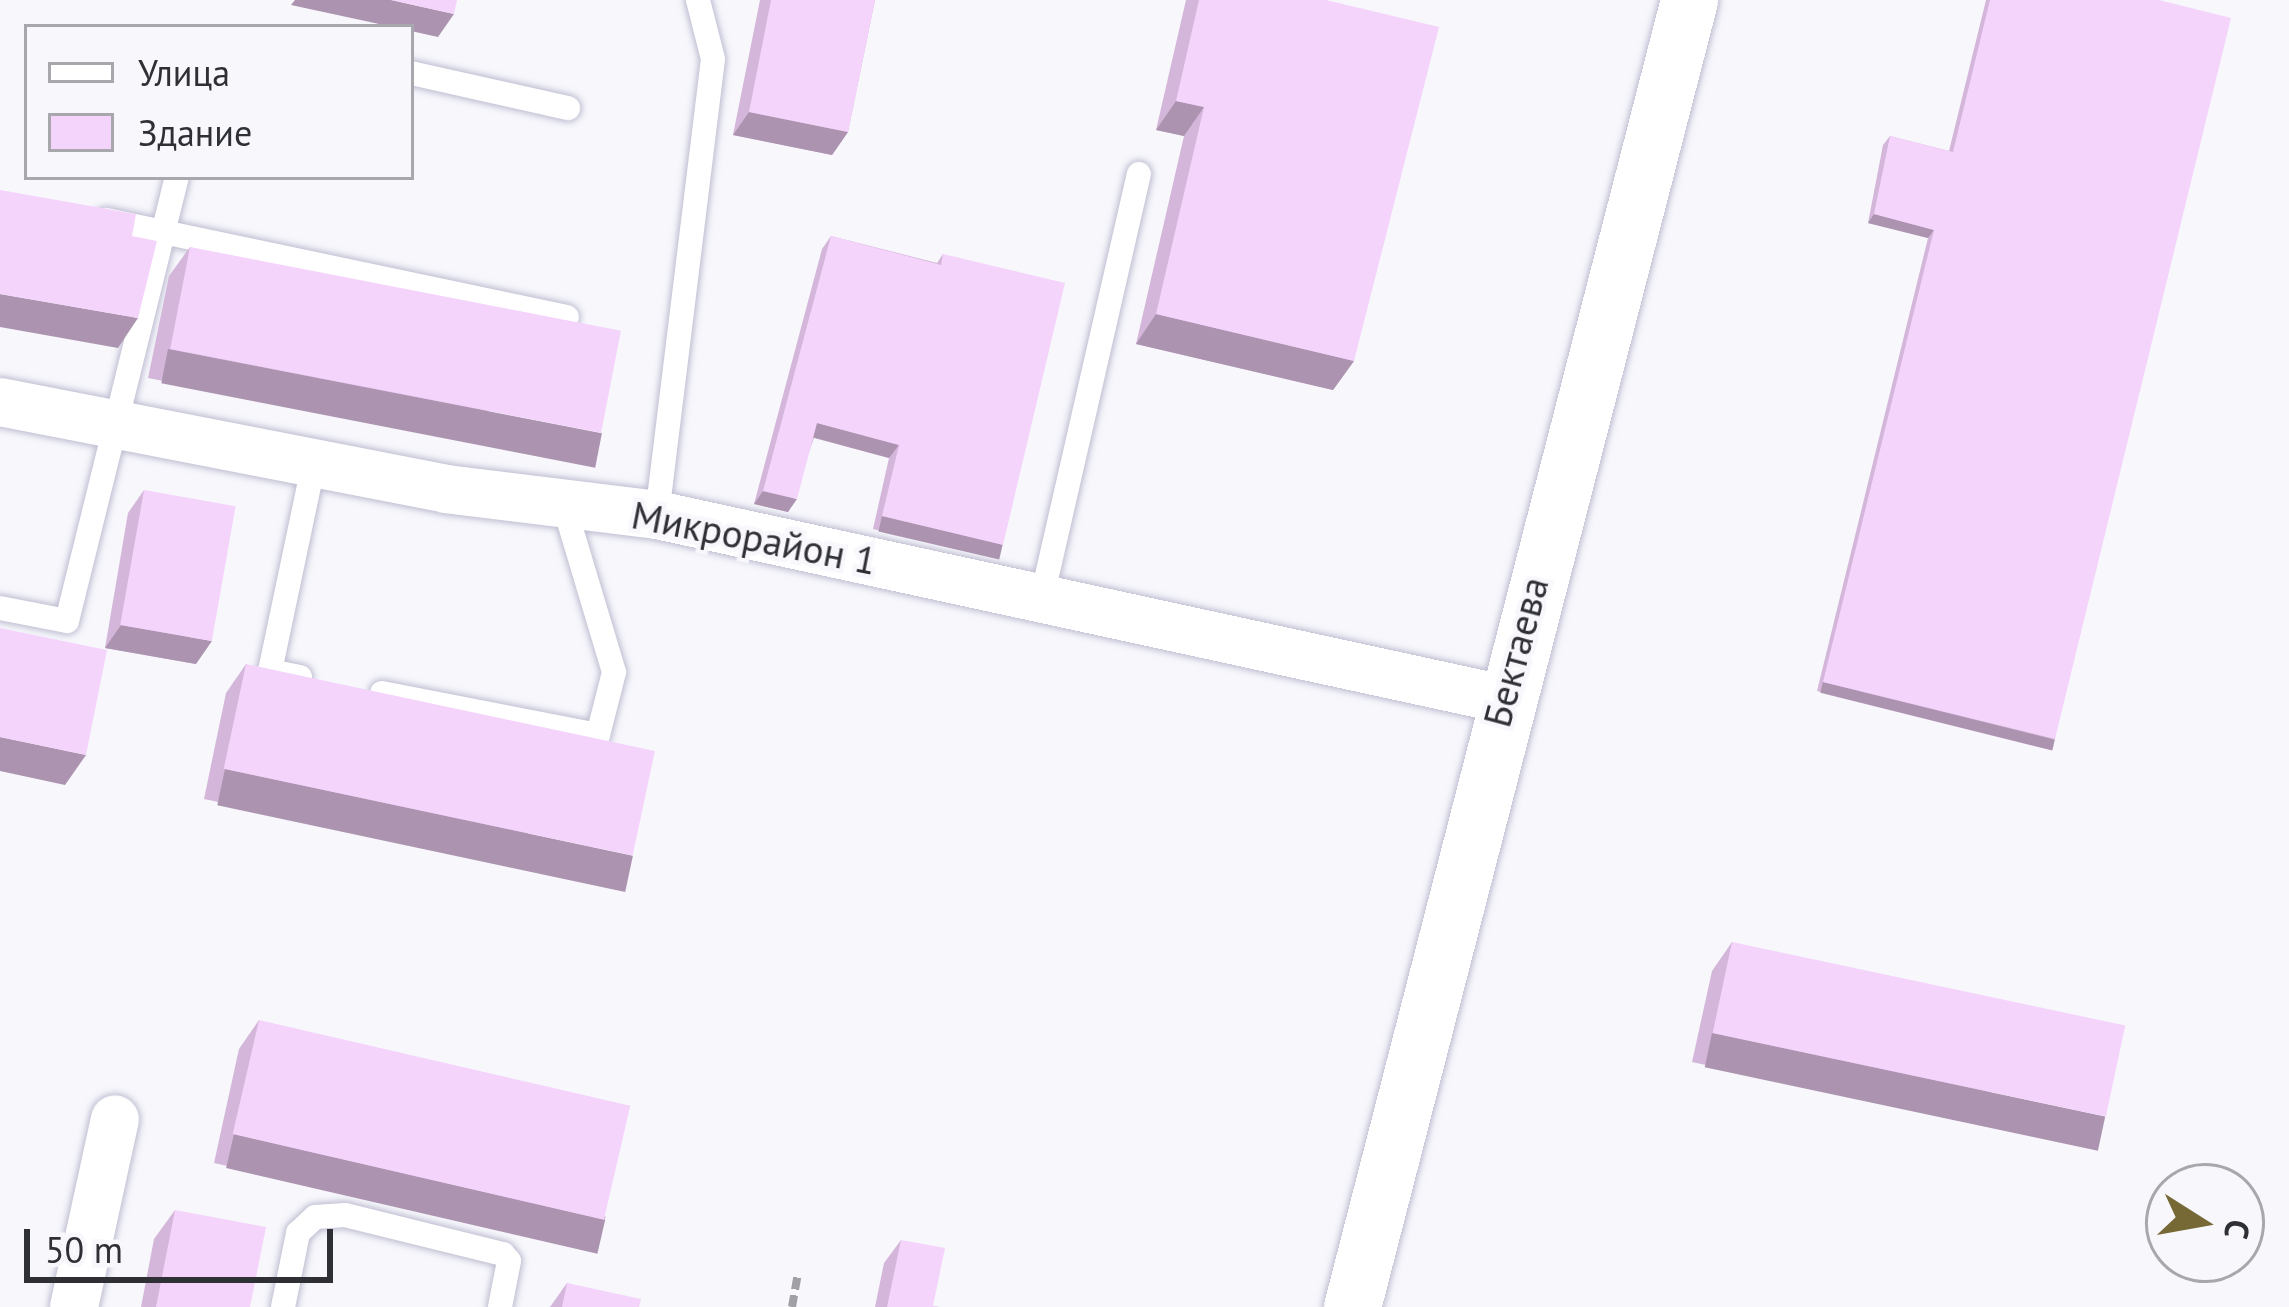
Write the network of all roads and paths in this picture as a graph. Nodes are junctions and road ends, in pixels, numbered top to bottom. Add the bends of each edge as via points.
1 (698, 0) edge
2 (1689, 0) edge
3 (414, 75) edge
4 (568, 107) dead end
5 (1139, 175) dead end
6 (176, 180) edge
7 (69, 212) edge
8 (161, 232) junction
9 (567, 317) edge
10 (0, 402) edge
11 (114, 424) junction
12 (314, 463) junction
13 (565, 509) junction
14 (658, 515) junction
15 (1042, 597) junction
16 (0, 608) edge
17 (317, 680) edge
18 (364, 689) edge
19 (1503, 699) junction
20 (115, 1119) dead end
21 (798, 1274) dead end
22 (74, 1307) edge
23 (284, 1307) edge
24 (500, 1307) edge
25 (792, 1307) edge
26 (1352, 1307) edge

1 - 14 lane via 712,59
2 - 19 street, Бектаева
3 - 4 lane
5 - 15 lane
6 - 8 lane
7 - 8 lane
8 - 9 lane
8 - 11 lane
10 - 11 street, Микрорайон 1
11 - 12 street, Микрорайон 1
11 - 16 lane via 67,621
12 - 13 street, Микрорайон 1
12 - 17 lane via 270,671
13 - 14 street, Микрорайон 1
13 - 18 lane via 614,672 598,735
14 - 15 street, Микрорайон 1
15 - 19 street, Микрорайон 1
19 - 26 street, Бектаева
20 - 22 street
21 - 25 path
23 - 24 lane via 298,1233 315,1216 345,1215 503,1254 509,1261

